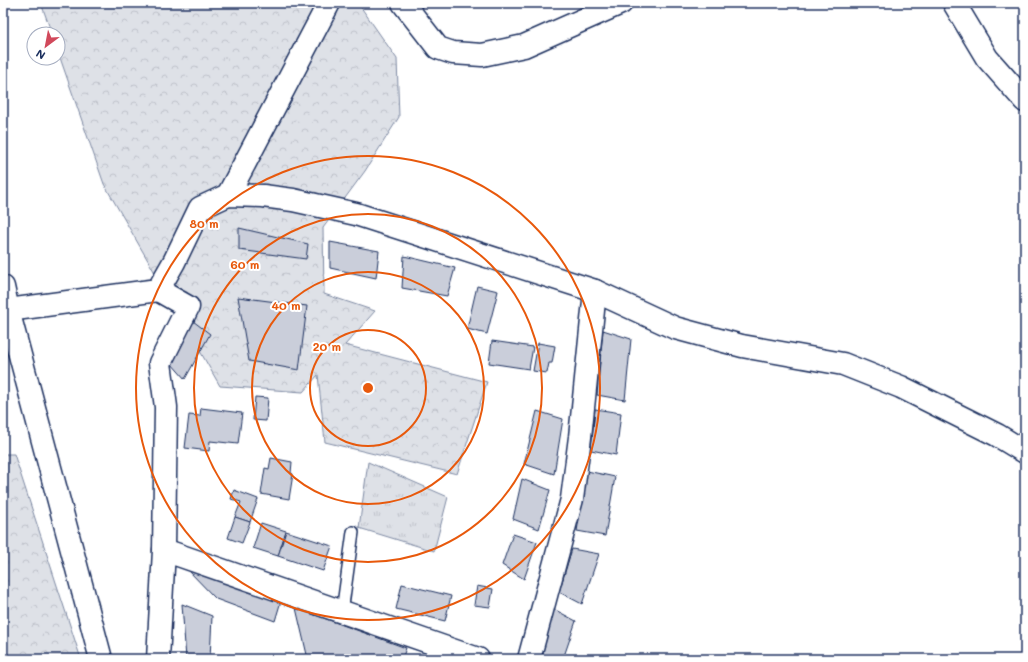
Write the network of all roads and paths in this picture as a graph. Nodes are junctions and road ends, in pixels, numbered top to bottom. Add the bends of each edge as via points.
1 (329, 3) edge
2 (403, 3) edge
3 (621, 3) edge
4 (954, 3) edge
5 (1025, 101) edge
6 (228, 195) junction
7 (3, 287) edge
8 (158, 290) junction
9 (595, 291) junction
10 (8, 310) junction
11 (1025, 452) edge
12 (353, 532) dead end
13 (164, 550) junction
14 (342, 612) junction
15 (101, 659) edge
16 (158, 659) edge
17 (478, 659) edge
18 (529, 659) edge

1 - 6 street
2 - 3 street via 438,48 453,53 482,55 524,46
4 - 5 street via 987,58
6 - 8 street via 200,208
6 - 9 street via 293,200 356,214
7 - 10 street
8 - 10 street
8 - 13 street via 188,308 160,363 166,407
9 - 11 street via 675,328 742,346 842,364 901,387 997,435
9 - 18 street via 572,499
10 - 15 street
12 - 14 lane
13 - 14 street
13 - 16 street
14 - 17 street

